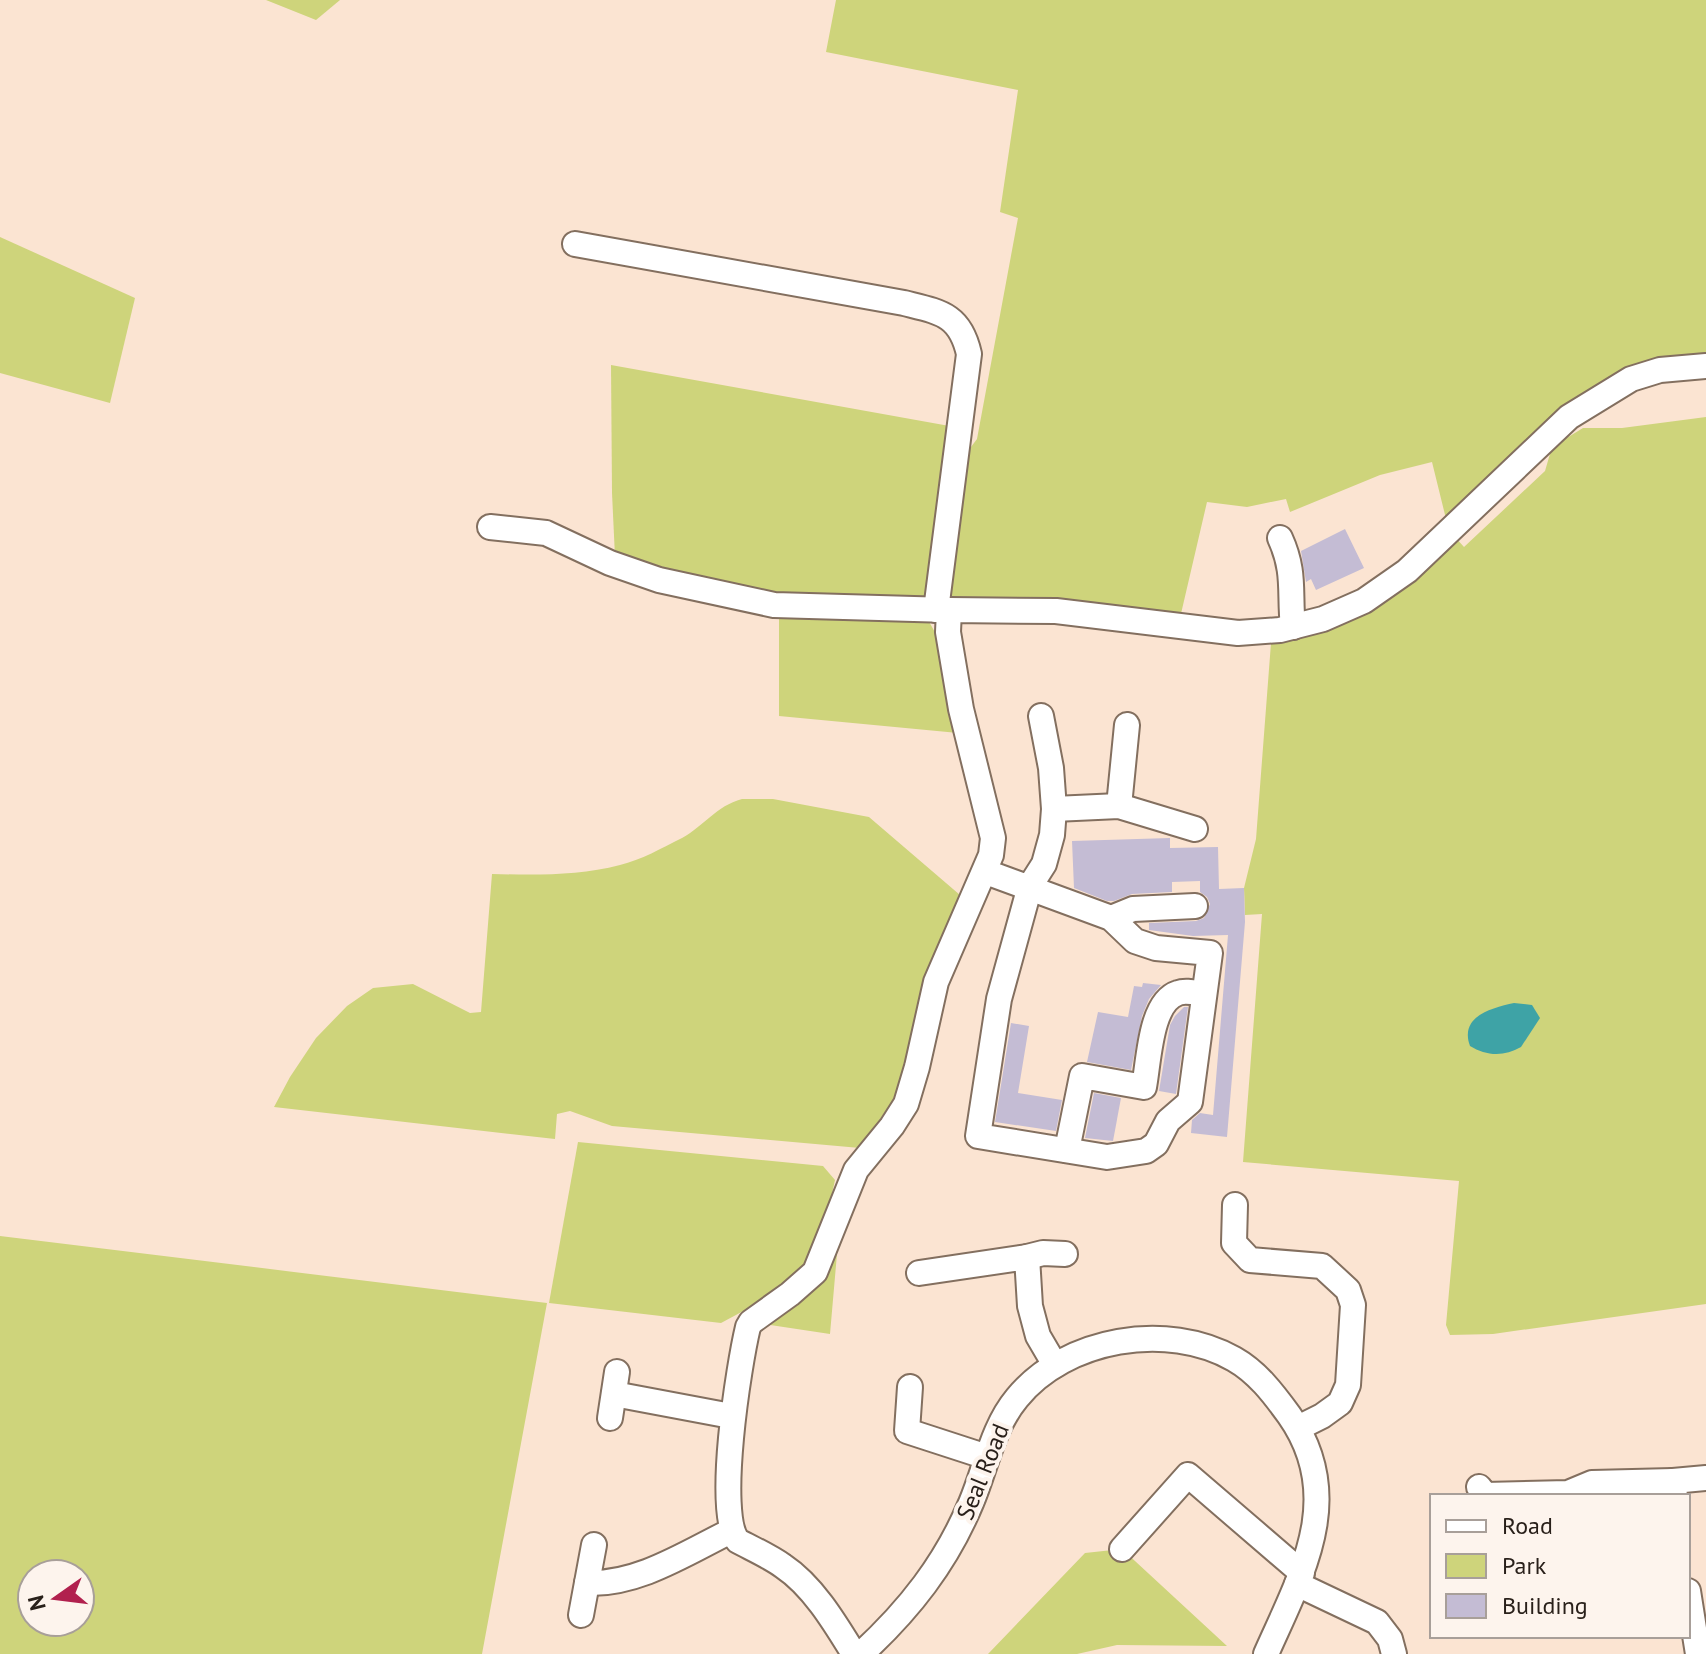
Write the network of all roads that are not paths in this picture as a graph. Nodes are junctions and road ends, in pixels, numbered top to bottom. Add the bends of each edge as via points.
1 (575, 244) dead end
2 (1706, 366) edge
3 (490, 527) dead end
4 (1280, 538) dead end
5 (942, 610) junction
6 (1293, 627) junction
7 (1041, 716) dead end
8 (1127, 725) dead end
9 (1119, 806) junction
10 (1054, 809) junction
11 (1195, 829) dead end
12 (986, 872) junction
13 (1030, 886) junction
14 (1195, 906) dead end
15 (1111, 918) junction
16 (1204, 994) junction
17 (1067, 1150) junction
18 (1235, 1205) dead end
19 (1065, 1254) dead end
20 (1027, 1257) junction
21 (919, 1273) dead end
22 (1055, 1365) junction
23 (910, 1387) dead end
24 (614, 1395) dead end
25 (731, 1416) junction
26 (1298, 1428) junction
27 (987, 1457) junction
28 (1706, 1478) edge
29 (1479, 1487) dead end
30 (1674, 1489) edge
31 (1484, 1494) edge
32 (1560, 1494) edge
33 (731, 1531) junction
34 (594, 1545) dead end
35 (1122, 1549) dead end
36 (1300, 1579) junction
37 (587, 1583) junction
38 (1690, 1604) edge
39 (581, 1615) dead end
40 (854, 1654) edge
41 (861, 1654) edge
42 (1266, 1654) edge
43 (1394, 1654) edge
44 (1698, 1654) edge

1 - 5 street via 904,303 950,318 969,354
2 - 6 street via 1660,370 1613,388 1548,434 1407,571 1340,613
3 - 5 street via 546,533 659,580 746,601
4 - 6 street via 1294,594
5 - 6 street via 1056,611 1238,633
5 - 12 street via 993,838
7 - 10 street
8 - 9 street
9 - 10 street
9 - 11 street
10 - 13 street via 1044,864
12 - 13 street
12 - 25 street via 936,982 906,1104 856,1170 815,1272 751,1322
13 - 15 street
13 - 17 street via 999,999 978,1136
14 - 15 street via 1133,909
15 - 16 street via 1135,941 1210,953
16 - 17 street via 1190,1102 1168,1121 1156,1144 1127,1156
16 - 17 street via 1181,991 1167,998 1157,1013 1144,1087 1082,1076
18 - 26 street via 1234,1243 1250,1260 1322,1266 1348,1290 1353,1305 1348,1385 1340,1403
19 - 20 street
20 - 21 street
20 - 22 street via 1030,1306 1038,1336
22 - 26 street, Seal Road via 1102,1345 1147,1338 1192,1342 1256,1375
22 - 27 street, Seal Road via 1017,1398
23 - 27 street via 907,1431
24 - 25 street
25 - 33 street
26 - 36 street, Seal Road via 1316,1491 1316,1530
27 - 41 street, Seal Road via 953,1542 927,1585
28 - 30 street
29 - 31 street
30 - 32 street via 1592,1483
33 - 37 street via 642,1574
33 - 40 street via 804,1585
34 - 37 street
35 - 36 street via 1188,1475
36 - 42 street, Seal Road
36 - 43 street via 1377,1622
37 - 39 street
38 - 44 street

